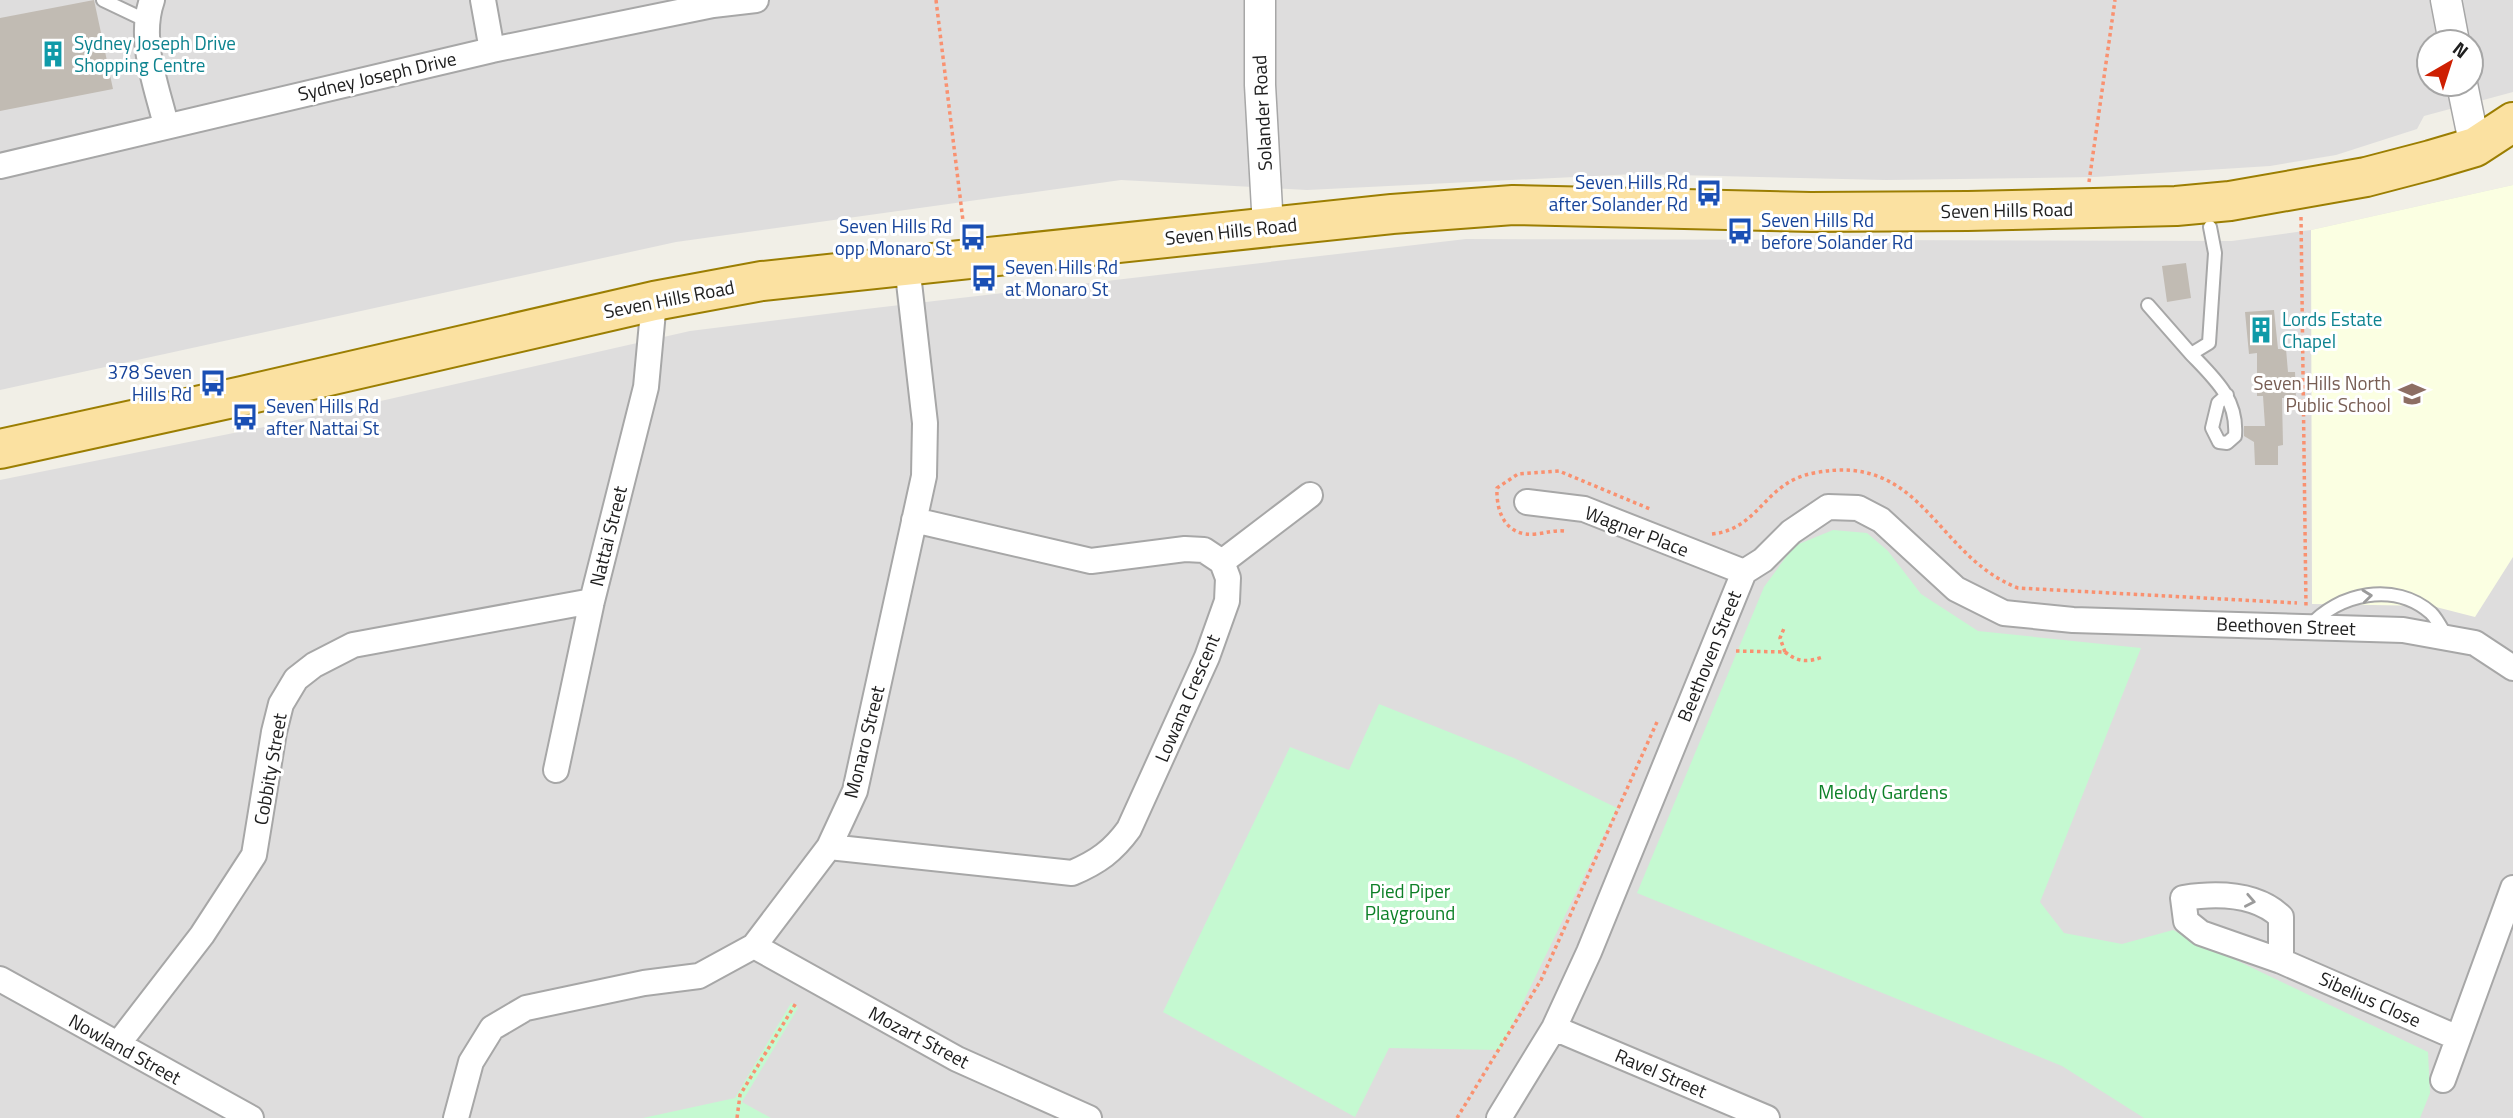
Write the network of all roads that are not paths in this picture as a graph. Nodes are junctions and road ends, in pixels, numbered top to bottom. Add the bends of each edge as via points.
1 (103, 0) edge
2 (483, 0) edge
3 (756, 0) edge
4 (1260, 0) edge
5 (2446, 0) edge
6 (148, 10) edge
7 (2451, 28) edge
8 (492, 50) junction
9 (2465, 98) edge
10 (2513, 122) edge
11 (166, 125) junction
12 (2475, 147) junction
13 (2513, 151) edge
14 (0, 166) edge
15 (1268, 226) junction
16 (2210, 227) dead end
17 (907, 265) junction
18 (654, 301) junction
19 (2148, 305) dead end
20 (2191, 354) junction
21 (2227, 395) dead end
22 (0, 449) edge
23 (1310, 495) dead end
24 (1527, 502) dead end
25 (914, 520) junction
26 (1222, 562) junction
27 (1744, 572) junction
28 (592, 601) junction
29 (2307, 619) junction
30 (2448, 638) junction
31 (2513, 668) edge
32 (556, 771) dead end
33 (829, 847) junction
34 (2513, 888) edge
35 (754, 946) junction
36 (2281, 961) dead end
37 (0, 979) edge
38 (1555, 1028) junction
39 (2458, 1038) junction
40 (117, 1045) junction
41 (2443, 1080) dead end
42 (251, 1118) edge
43 (456, 1118) edge
44 (1089, 1118) edge
45 (1499, 1118) edge
46 (1767, 1118) edge

1 - 6 lane
2 - 8 street
3 - 8 street, Sydney Joseph Drive
4 - 15 street, Solander Road
5 - 7 street
6 - 11 street via 146,42
8 - 11 street, Sydney Joseph Drive
9 - 12 street
10 - 12 main road, Seven Hills Road
11 - 14 street, Sydney Joseph Drive
12 - 13 main road, Seven Hills Road
12 - 15 main road, Seven Hills Road via 2366,177 2176,206 1811,212 1513,205
15 - 17 main road, Seven Hills Road
16 - 20 lane via 2215,253 2209,343
17 - 18 main road, Seven Hills Road via 762,281
17 - 25 street, Monaro Street via 925,423 924,476
18 - 22 main road, Seven Hills Road
18 - 28 street, Nattai Street via 646,387
19 - 20 lane
20 - 21 lane
23 - 26 street
24 - 27 street, Wagner Place via 1584,509
25 - 26 street via 1091,561 1185,549 1204,550
25 - 33 street, Monaro Street via 855,791
26 - 33 street, Lowana Crescent via 1228,578 1227,601 1207,657 1129,829 1097,862 1072,873
27 - 29 street, Beethoven Street via 1828,507 1858,508 1881,520 1956,589 2004,613 2073,620
27 - 38 street, Beethoven Street
28 - 32 street, Nattai Street
28 - 40 street, Cobbity Street via 353,645 296,679 281,704 274,732 254,855 202,935
29 - 30 street, Beethoven Street
29 -> 30 lane via 2357,596 2385,594 2411,601 2432,614
30 - 31 street, Beethoven Street via 2475,643
33 - 35 street, Monaro Street
34 - 39 street
35 - 43 street, Monaro Street via 699,976 644,982 526,1008 492,1028 471,1062
35 - 44 street, Mozart Street via 957,1059
36 - 39 street, Sibelius Close
37 - 40 street, Nowland Street
38 - 45 street, Beethoven Street
38 - 46 street, Ravel Street
39 - 41 street
40 - 42 street, Nowland Street

